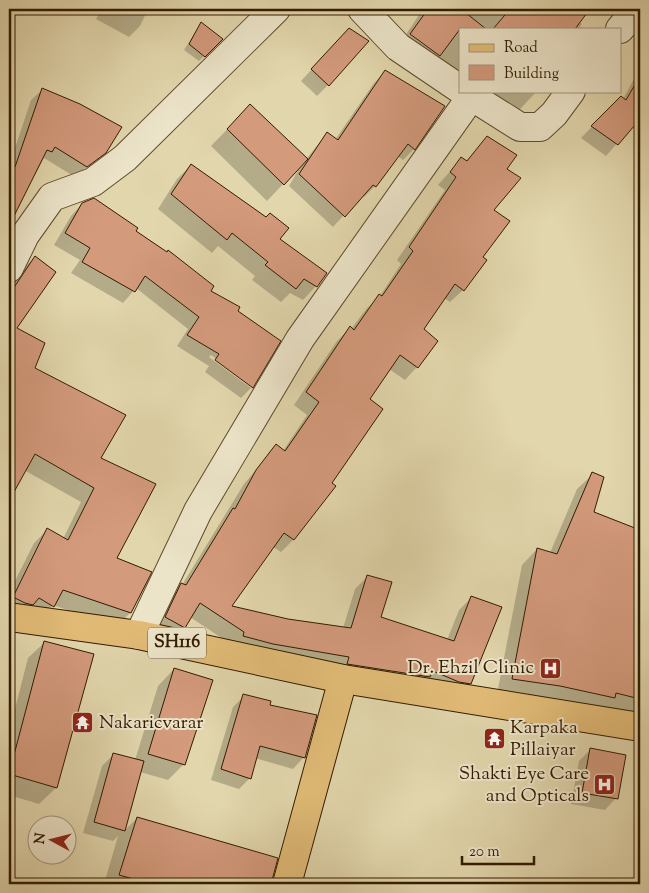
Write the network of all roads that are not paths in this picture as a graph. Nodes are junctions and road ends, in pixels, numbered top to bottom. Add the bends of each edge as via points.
1 (276, 9) edge
2 (362, 9) edge
3 (636, 9) edge
4 (621, 28) edge
5 (459, 88) edge
6 (465, 92) edge
7 (570, 92) edge
8 (9, 268) edge
9 (9, 618) edge
10 (139, 635) junction
11 (343, 679) junction
12 (640, 727) edge
13 (287, 884) edge

1 - 8 street via 126,158 93,182 52,198 25,235
2 - 5 street via 398,47
3 - 4 street
6 - 7 street via 520,127 540,127
6 - 10 street via 300,339 198,512
9 - 10 main road, SH116
10 - 11 main road, SH116
11 - 12 main road
11 - 13 main road

